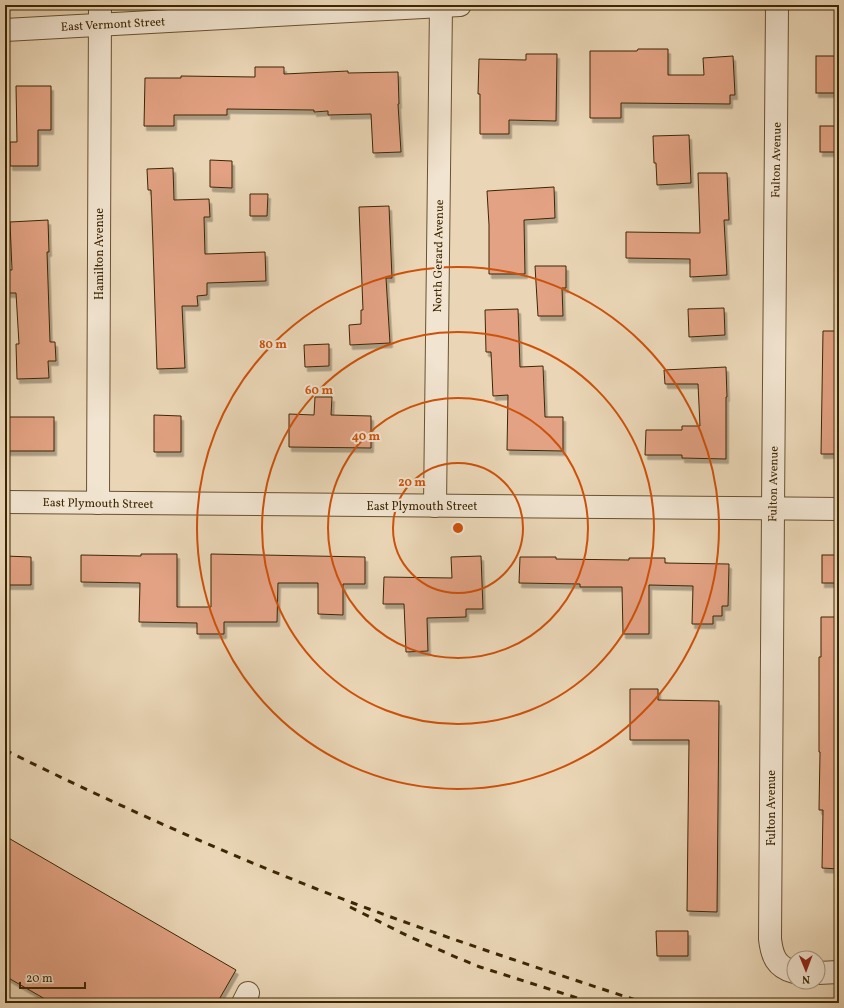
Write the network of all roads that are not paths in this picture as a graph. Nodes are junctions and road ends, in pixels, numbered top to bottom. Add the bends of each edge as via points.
1 (447, 5) edge
2 (777, 5) edge
3 (100, 15) edge
4 (5, 30) edge
5 (5, 502) edge
6 (98, 503) junction
7 (435, 506) junction
8 (773, 509) junction
9 (839, 509) edge
10 (785, 967) edge
11 (839, 972) edge
12 (826, 973) edge

1 - 3 street, East Vermont Street
1 - 7 street, North Gerard Avenue
2 - 8 street, Fulton Avenue
3 - 4 street, East Vermont Street
3 - 6 street, Hamilton Avenue
5 - 6 street, East Plymouth Street
6 - 7 street, East Plymouth Street
7 - 8 street, East Plymouth Street
8 - 9 street, East Plymouth Street
8 - 10 street, Fulton Avenue via 770,938 771,950
11 - 12 street

